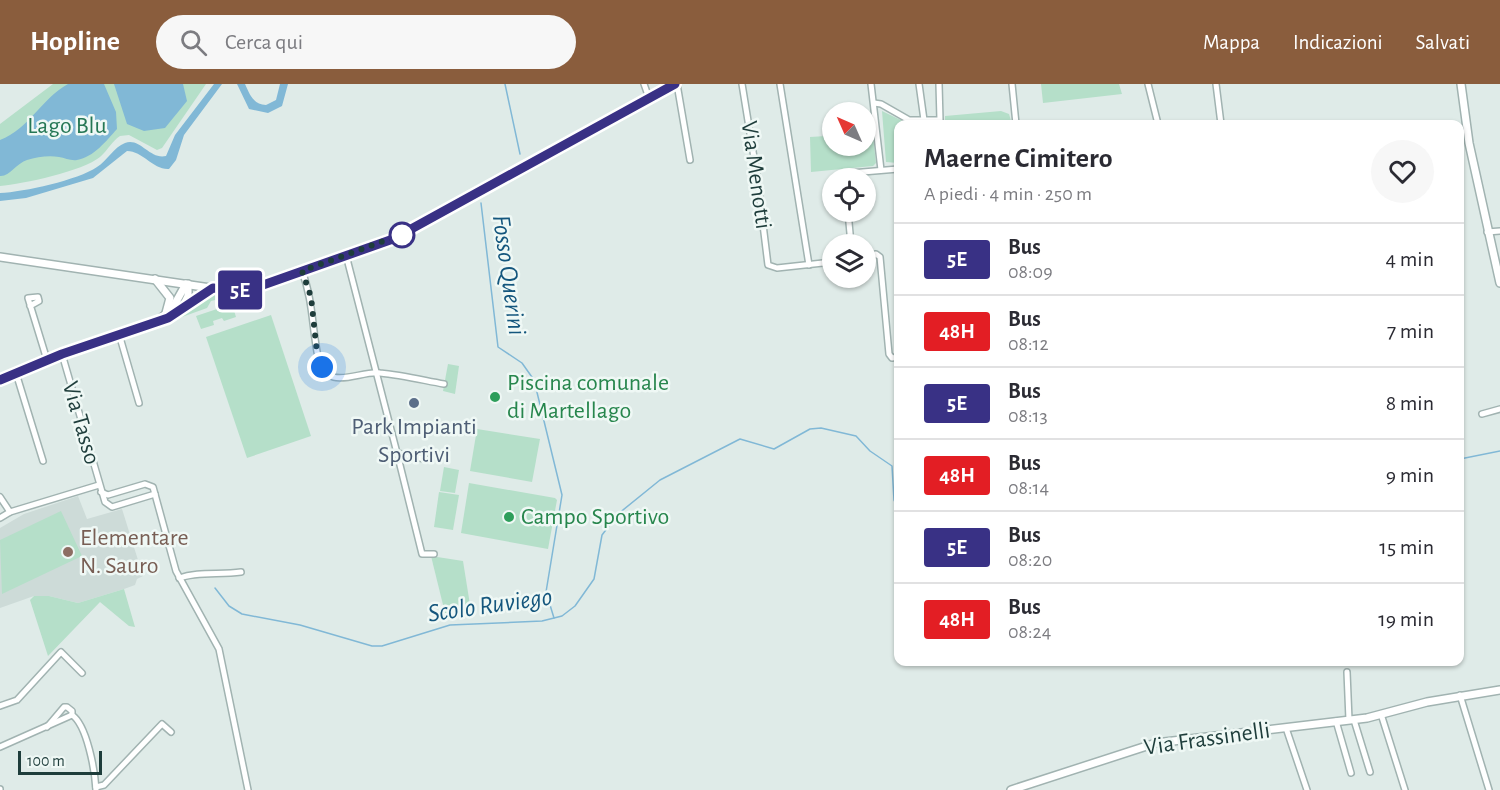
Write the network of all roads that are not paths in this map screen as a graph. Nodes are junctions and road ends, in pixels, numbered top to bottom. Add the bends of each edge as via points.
1 (644, 84) edge
2 (676, 84) edge
3 (742, 84) edge
4 (780, 84) edge
5 (872, 84) edge
6 (919, 84) edge
7 (939, 84) edge
8 (1012, 84) edge
9 (1148, 84) edge
10 (1216, 84) edge
11 (1461, 84) edge
12 (649, 98) junction
13 (874, 102) edge
14 (876, 104) edge
15 (924, 120) junction
16 (1016, 120) edge
17 (1157, 120) edge
18 (1220, 120) edge
19 (876, 123) edge
20 (690, 160) dead end
21 (894, 169) edge
22 (876, 170) edge
23 (881, 170) junction
24 (1500, 231) edge
25 (1487, 232) junction
26 (876, 254) edge
27 (346, 255) junction
28 (0, 257) edge
29 (822, 263) edge
30 (809, 265) junction
31 (302, 271) junction
32 (155, 279) junction
33 (1500, 283) edge
34 (187, 284) junction
35 (213, 288) junction
36 (30, 306) dead end
37 (179, 312) junction
38 (164, 316) junction
39 (156, 321) junction
40 (119, 334) junction
41 (62, 354) junction
42 (894, 358) edge
43 (47, 360) junction
44 (374, 372) junction
45 (16, 373) junction
46 (0, 380) edge
47 (444, 384) dead end
48 (139, 403) dead end
49 (1500, 409) edge
50 (1482, 414) dead end
51 (397, 453) junction
52 (429, 460) dead end
53 (43, 461) dead end
54 (100, 488) junction
55 (155, 494) junction
56 (0, 497) edge
57 (10, 512) junction
58 (0, 518) edge
59 (434, 554) dead end
60 (241, 572) dead end
61 (180, 580) junction
62 (1347, 672) dead end
63 (82, 673) dead end
64 (1500, 690) edge
65 (1460, 695) junction
66 (0, 706) edge
67 (1380, 714) junction
68 (72, 715) junction
69 (1351, 720) junction
70 (1336, 722) junction
71 (47, 727) junction
72 (1286, 728) junction
73 (171, 732) dead end
74 (0, 747) edge
75 (1370, 772) dead end
76 (1351, 773) dead end
77 (99, 789) edge
78 (248, 790) edge
79 (1011, 790) edge
80 (1307, 790) edge
81 (1405, 790) edge
82 (1489, 790) edge

1 - 12 street
2 - 12 street
2 - 20 street
3 - 30 street, Via Menotti via 769,266
4 - 30 street
5 - 13 street
6 - 15 street
7 - 15 street via 941,118
8 - 16 street
9 - 17 street
10 - 18 street
11 - 25 street
12 - 27 street via 406,233
14 - 15 street via 909,120
19 - 23 street
21 - 23 street
22 - 23 street
24 - 25 street
25 - 33 street
26 - 42 street via 880,258 889,354
27 - 31 street
27 - 44 street
28 - 32 street
29 - 30 street
31 - 35 street via 249,289
31 - 44 street via 311,297 322,367 342,379
32 - 34 street
32 - 38 street via 170,298
34 - 35 street
34 - 37 street via 188,296
34 - 38 street
35 - 37 street
36 - 43 street
37 - 39 street
38 - 39 street
39 - 40 street
40 - 41 street
40 - 48 street
41 - 43 street
41 - 54 street, Via Tasso
43 - 45 street
44 - 47 street
44 - 51 street
45 - 46 street
45 - 53 street
49 - 50 street
51 - 52 street
51 - 59 street via 422,554
54 - 55 street, Via Tasso via 108,495 150,484
54 - 55 street, Via Tasso via 105,502 112,507
54 - 57 street
55 - 61 street
56 - 57 street
57 - 58 street
60 - 61 street via 198,573
61 - 78 street via 219,649
62 - 69 street
63 - 66 street via 61,652 17,700
64 - 65 street, Via Frassinelli
65 - 67 street, Via Frassinelli
65 - 82 street
67 - 69 street, Via Frassinelli
67 - 81 street
68 - 71 street
68 - 71 street via 64,707
68 - 77 street via 84,728
69 - 70 street, Via Frassinelli
69 - 75 street
70 - 72 street, Via Frassinelli
70 - 76 street
71 - 74 street
72 - 79 street, Via Frassinelli via 1156,743
72 - 80 street
73 - 77 street via 162,724

